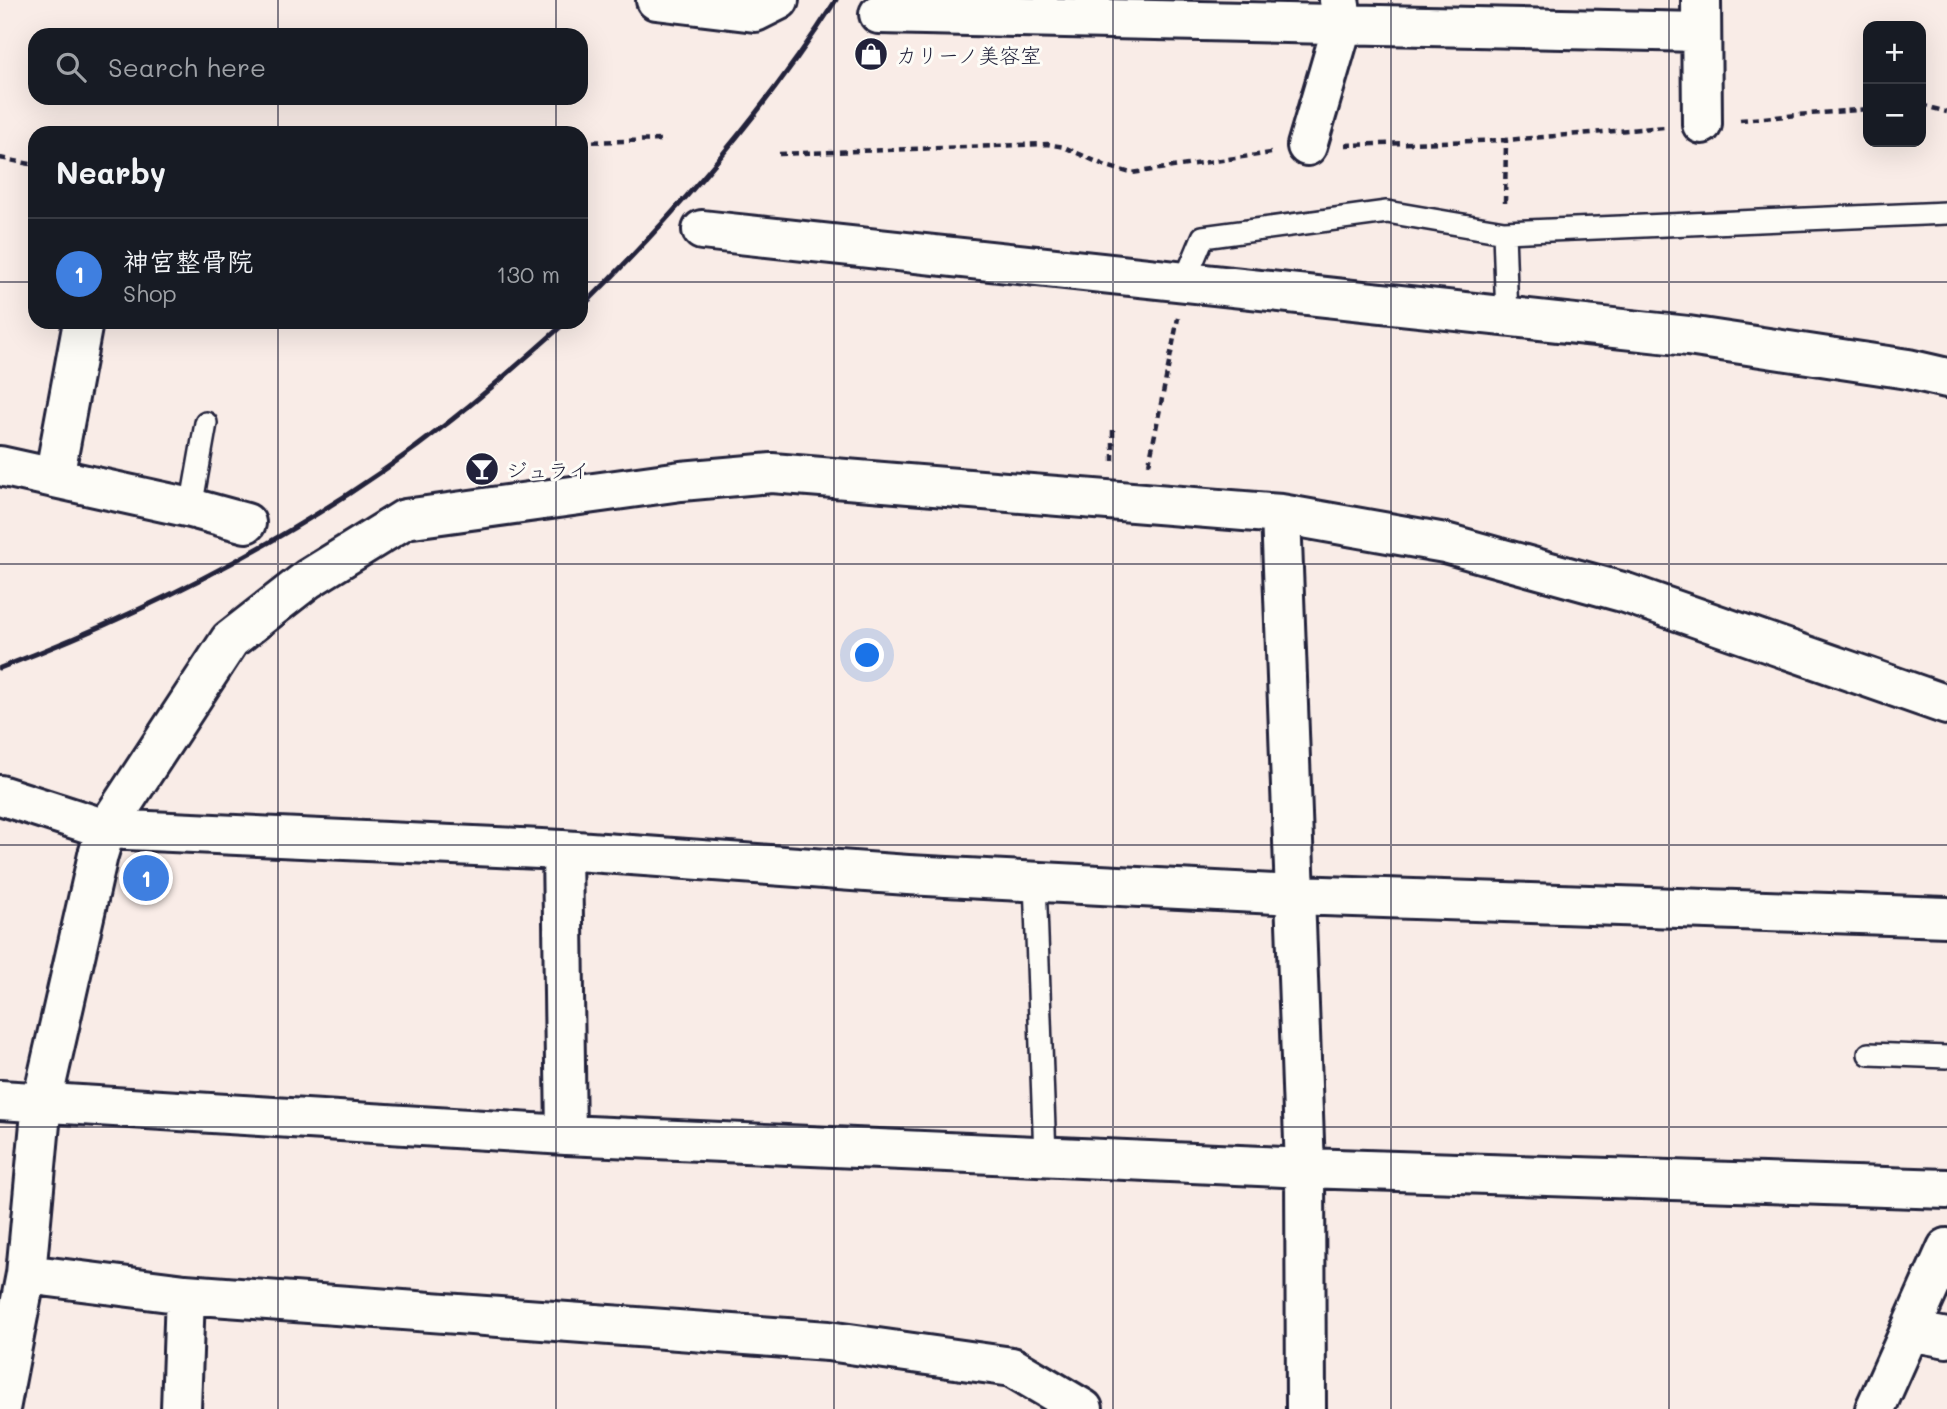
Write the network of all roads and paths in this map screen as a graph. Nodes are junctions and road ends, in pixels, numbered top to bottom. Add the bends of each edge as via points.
1 (656, 0) edge
2 (779, 0) edge
3 (1150, 10) edge
4 (1341, 12) edge
5 (879, 14) dead end
6 (1700, 16) edge
7 (1926, 106) edge
8 (1947, 112) edge
9 (1702, 124) dead end
10 (665, 140) dead end
11 (1506, 140) dead end
12 (588, 142) edge
13 (1307, 146) dead end
14 (0, 158) edge
15 (28, 164) edge
16 (1947, 214) edge
17 (702, 230) dead end
18 (1504, 232) junction
19 (1185, 280) junction
20 (1507, 318) junction
21 (82, 329) edge
22 (1947, 378) edge
23 (206, 423) dead end
24 (0, 466) edge
25 (54, 478) junction
26 (1142, 503) junction
27 (191, 508) junction
28 (1281, 514) junction
29 (246, 523) dead end
30 (1947, 705) edge
31 (0, 795) edge
32 (106, 829) junction
33 (562, 850) junction
34 (1035, 881) junction
35 (1294, 895) junction
36 (1947, 917) edge
37 (1869, 1054) dead end
38 (1947, 1057) edge
39 (0, 1100) edge
40 (42, 1102) junction
41 (566, 1135) junction
42 (1045, 1156) junction
43 (1305, 1168) junction
44 (1947, 1189) edge
45 (1947, 1248) edge
46 (26, 1274) junction
47 (185, 1294) junction
48 (1910, 1331) junction
49 (1947, 1338) edge
50 (1, 1409) edge
51 (181, 1409) edge
52 (1083, 1409) edge
53 (1306, 1409) edge
54 (1875, 1409) edge

1 - 2 street via 755,12
3 - 4 street
3 - 5 street
4 - 6 street
4 - 13 street
6 - 9 street
7 - 8 path
10 - 12 path
11 - 18 path
14 - 15 path
16 - 18 lane
17 - 19 street
18 - 19 lane via 1387,212 1203,237
18 - 20 lane
19 - 20 street
19 - 26 path
20 - 22 street via 1688,336
21 - 25 street
23 - 27 lane
24 - 25 street
25 - 27 street
26 - 28 street
26 - 32 street via 772,473 405,519 308,579 230,640
27 - 29 street
28 - 30 street via 1445,543 1626,593
28 - 35 street
31 - 32 street
32 - 33 street
32 - 40 street
33 - 34 street
33 - 41 street
34 - 35 street
34 - 42 lane
35 - 36 street
35 - 43 street
37 - 38 lane
39 - 40 street
40 - 41 street
40 - 46 street
41 - 42 street
42 - 43 street
43 - 44 street
43 - 53 street
45 - 48 street
46 - 47 street
46 - 50 street
47 - 51 street
47 - 52 street via 828,1341 1012,1367
48 - 49 street
48 - 54 street

